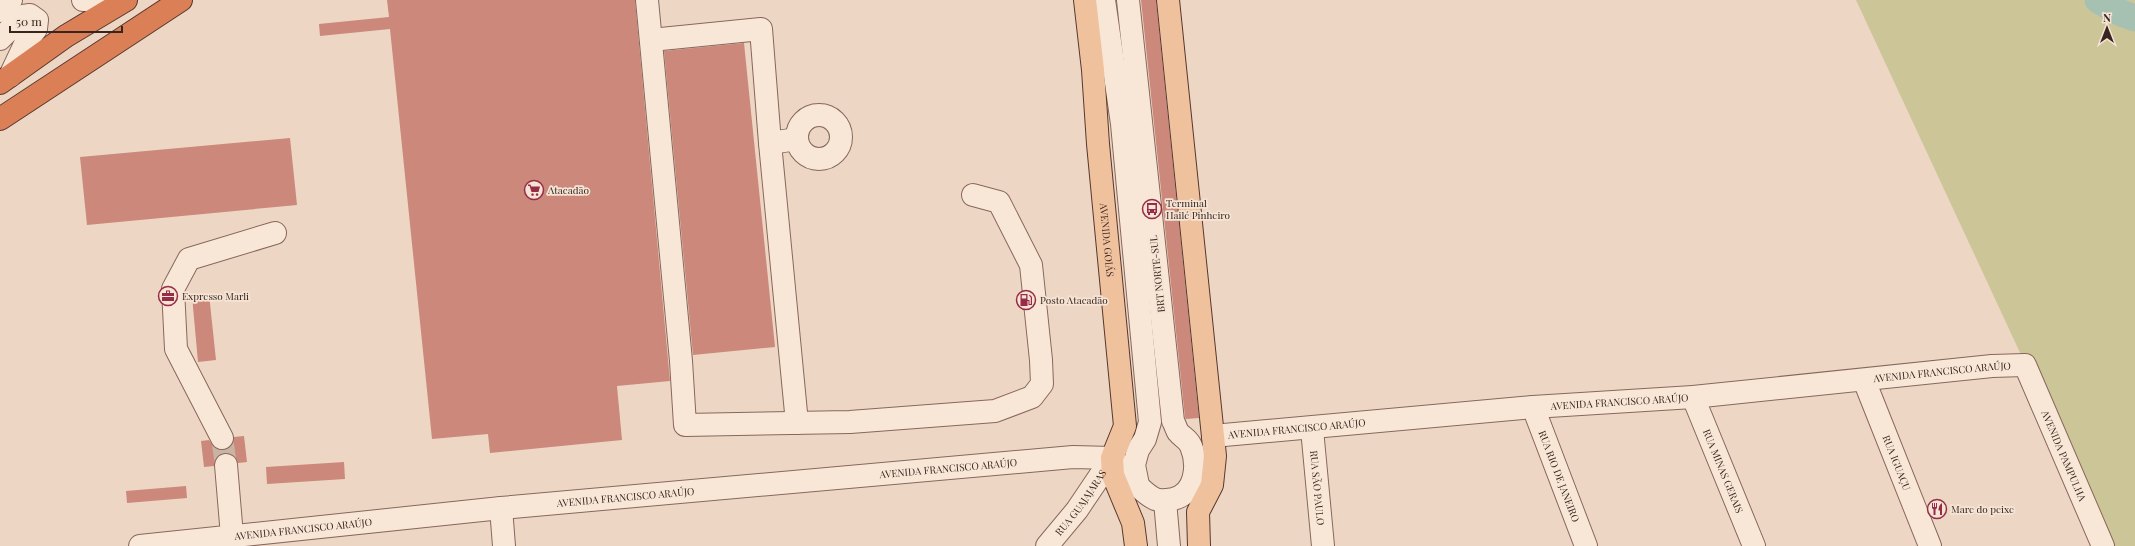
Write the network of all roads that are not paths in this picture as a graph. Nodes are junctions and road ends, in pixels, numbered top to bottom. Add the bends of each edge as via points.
1 (11, 0) edge
2 (83, 0) edge
3 (119, 0) edge
4 (126, 0) edge
5 (181, 0) edge
6 (647, 0) edge
7 (1085, 0) edge
8 (1104, 0) edge
9 (1128, 0) edge
10 (1168, 0) edge
11 (0, 11) edge
12 (0, 39) edge
13 (651, 40) junction
14 (5, 80) edge
15 (0, 119) edge
16 (797, 139) dead end
17 (770, 143) junction
18 (973, 194) dead end
19 (276, 233) dead end
20 (2025, 365) joint
21 (1864, 380) junction
22 (1693, 397) junction
23 (1533, 407) junction
24 (797, 423) junction
25 (1312, 429) junction
26 (222, 438) tunnel mouth
27 (1214, 446) junction
28 (1112, 458) junction
29 (226, 465) tunnel mouth
30 (1138, 485) junction
31 (1190, 488) junction
32 (1165, 501) junction
33 (500, 508) junction
34 (232, 536) junction
35 (140, 546) edge
36 (504, 546) edge
37 (1046, 546) edge
38 (1136, 546) edge
39 (1169, 546) edge
40 (1199, 546) edge
41 (1322, 546) edge
42 (1586, 546) edge
43 (1754, 546) edge
44 (1930, 546) edge
45 (2103, 546) edge

1 - 11 street
2 - 3 street
4 - 14 highway via 66,36
5 - 15 highway
6 - 13 street
7 - 28 main road, AVENIDA GOIÁS via 1124,419 1124,426
8 - 30 street via 1122,124 1150,422 1134,465
9 - 31 street, BRT NORTE-SUL via 1174,421 1178,432 1191,446 1195,473
10 - 27 main road
12 - 14 street via 23,16 30,15 37,20 36,28
13 - 17 street via 761,29
13 - 24 street via 685,425
16 - 17 street
17 - 24 street
18 - 24 street via 999,202 1031,265 1042,384 1032,397 996,411 850,422
19 - 26 street via 189,259 173,289 176,349
20 - 21 street, AVENIDA FRANCISCO ARAÚJO via 1992,366
20 - 45 street, AVENIDA PAMPULHA
21 - 22 street, AVENIDA FRANCISCO ARAÚJO
21 - 44 street, RUA IGUAÇU
22 - 23 street, AVENIDA FRANCISCO ARAÚJO
22 - 43 street, RUA MINAS GERAIS
23 - 25 street, AVENIDA FRANCISCO ARAÚJO
23 - 42 street, RUA RIO DE JANEIRO
25 - 27 street, AVENIDA FRANCISCO ARAÚJO
25 - 41 street, RUA SÃO PAULO
27 - 31 street
27 - 40 main road via 1212,485 1198,512
28 - 30 street
28 - 33 street, AVENIDA FRANCISCO ARAÚJO via 1073,457
28 - 37 street, RUA GUAJAJARAS via 1077,510
28 - 38 main road, AVENIDA GOIÁS via 1113,475 1133,523
29 - 34 street
30 - 32 street via 1155,499
31 - 32 street via 1180,498
32 - 39 street
33 - 34 street, AVENIDA FRANCISCO ARAÚJO
33 - 36 street
34 - 35 street, AVENIDA FRANCISCO ARAÚJO

